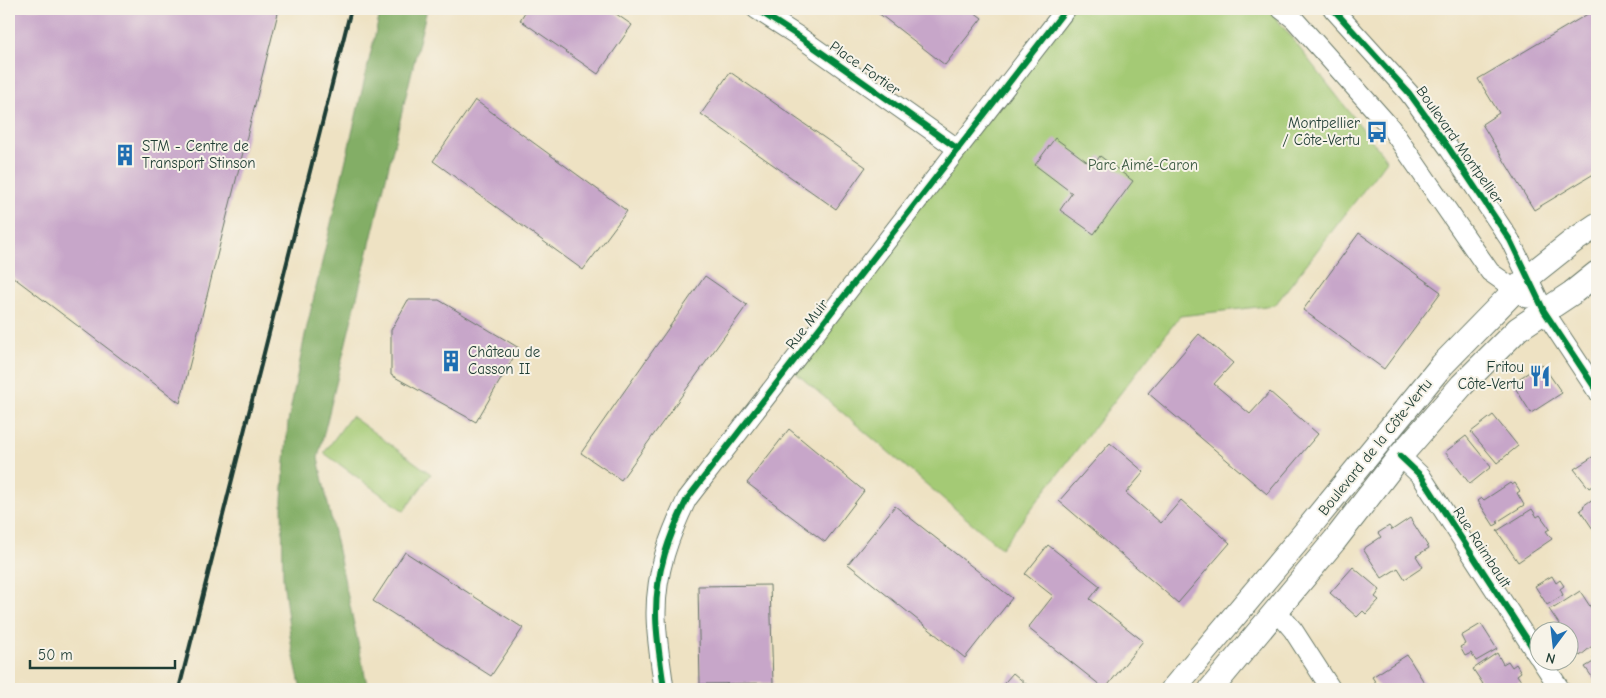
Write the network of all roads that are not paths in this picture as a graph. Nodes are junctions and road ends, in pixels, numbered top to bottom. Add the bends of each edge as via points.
1 (756, 9) edge
2 (1066, 9) edge
3 (1281, 9) edge
4 (1334, 9) edge
5 (958, 149) junction
6 (1597, 225) edge
7 (1597, 273) edge
8 (1521, 283) junction
9 (1544, 311) junction
10 (1597, 391) edge
11 (1400, 456) junction
12 (1276, 610) junction
13 (1528, 641) edge
14 (1548, 670) edge
15 (664, 689) edge
16 (1173, 689) edge
17 (1211, 689) edge
18 (1331, 689) edge
19 (1560, 689) edge

1 - 5 street, Place Fortier
2 - 5 street, Rue Muir
3 - 8 street, Boulevard Montpellier via 1294,19 1390,127 1490,272
4 - 8 street, Boulevard Montpellier via 1430,121 1510,240
5 - 15 street, Rue Muir via 687,499 665,551 658,578 656,614
6 - 8 main road, Boulevard de la Côte-Vertu
7 - 9 main road, Boulevard de la Côte-Vertu
8 - 9 street, Boulevard Montpellier
8 - 16 main road, Boulevard de la Côte-Vertu via 1442,365
9 - 10 street
9 - 11 main road, Boulevard de la Côte-Vertu via 1506,340 1476,370
11 - 12 main road, Boulevard de la Côte-Vertu
11 - 13 street, Rue Raimbault via 1421,476
12 - 17 main road, Boulevard de la Côte-Vertu
12 - 18 street via 1293,630
14 - 19 street

